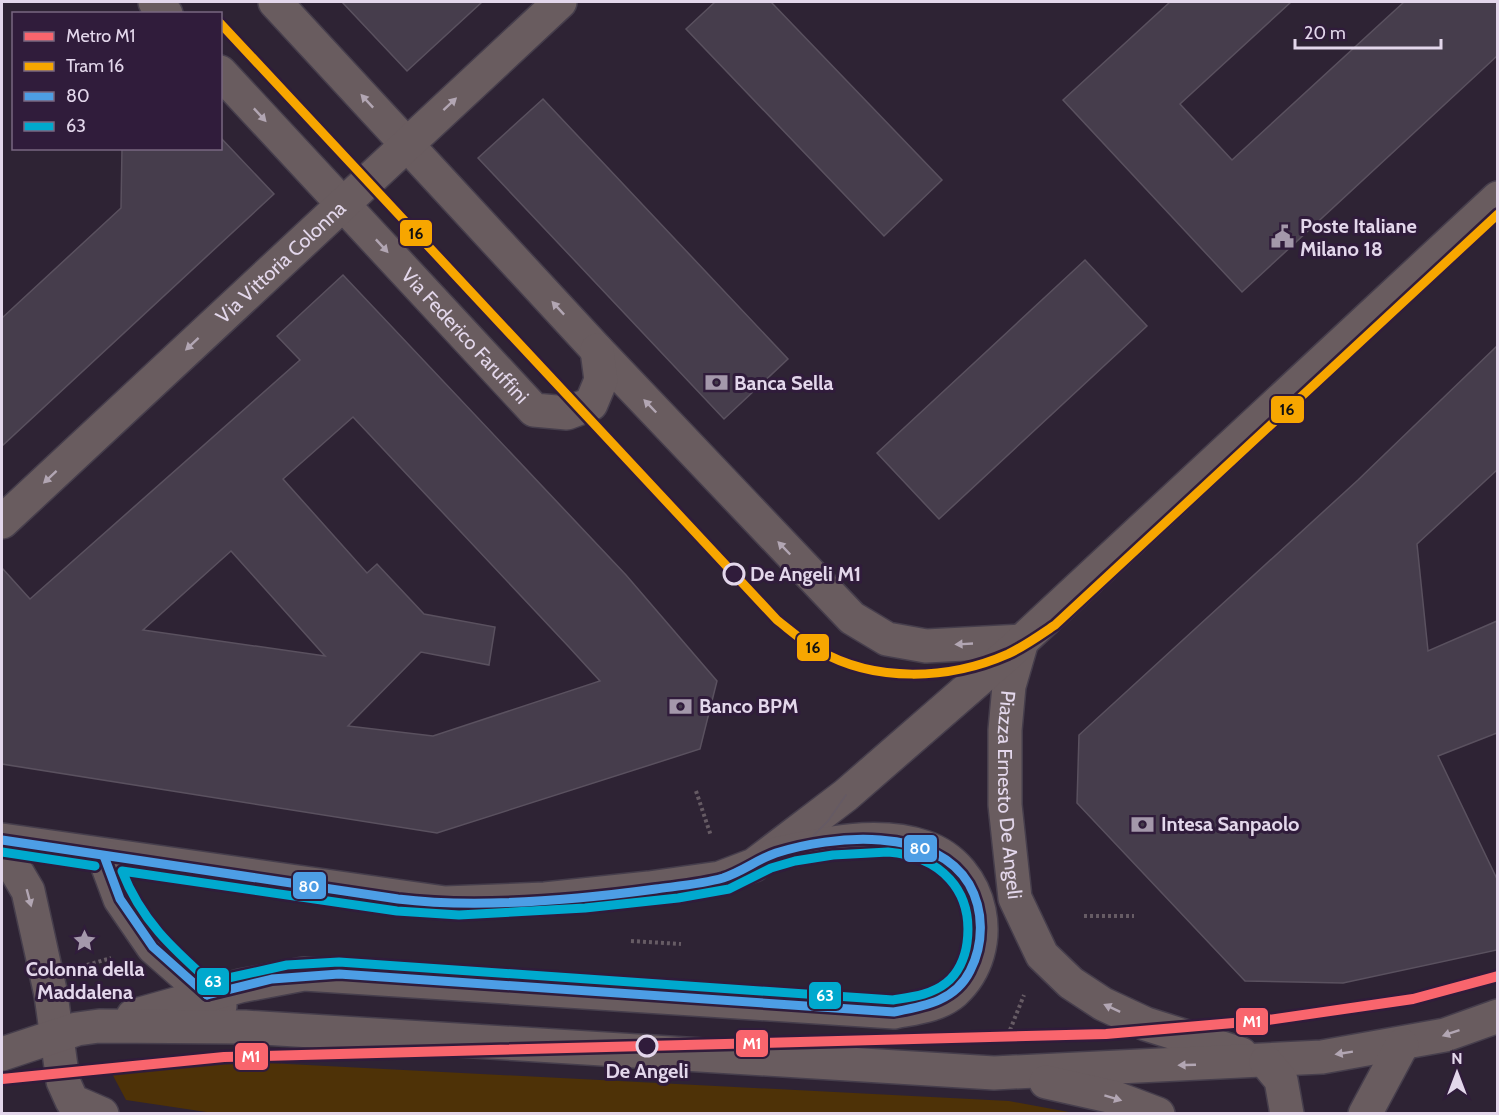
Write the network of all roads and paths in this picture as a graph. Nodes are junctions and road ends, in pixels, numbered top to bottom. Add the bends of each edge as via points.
1 (275, 2) edge
2 (560, 2) edge
3 (222, 74) edge
4 (406, 144) junction
5 (1497, 198) edge
6 (342, 204) junction
7 (597, 350) junction
8 (2, 522) edge
9 (1022, 641) junction
10 (696, 791) dead end
11 (2, 840) edge
12 (714, 844) dead end
13 (2, 846) edge
14 (104, 856) junction
15 (767, 856) junction
16 (1084, 916) dead end
17 (1134, 916) dead end
18 (632, 941) dead end
19 (681, 944) dead end
20 (121, 956) dead end
21 (81, 966) dead end
22 (1029, 984) dead end
23 (207, 995) junction
24 (1497, 1016) edge
25 (99, 1026) junction
26 (245, 1027) junction
27 (57, 1036) junction
28 (1007, 1036) dead end
29 (1402, 1045) junction
30 (2, 1054) edge
31 (1266, 1062) junction
32 (994, 1073) junction
33 (102, 1113) edge
34 (1158, 1113) edge
35 (1287, 1113) edge
36 (1365, 1113) edge

4 -> 1 street
4 -> 2 street, Via Vittoria Colonna
3 -> 6 street, Via Federico Faruffini
4 - 6 street, Via Vittoria Colonna
7 -> 4 street
5 - 9 street
6 -> 7 street, Via Federico Faruffini via 534,410 567,413 591,404 601,380
6 -> 8 street, Via Vittoria Colonna
9 -> 7 street via 926,646 887,639 852,618
9 - 15 street, Piazza Ernesto De Angeli via 846,795
31 -> 9 street, Piazza Ernesto De Angeli via 1146,1024 1103,1004 1042,955 1015,898 1005,805 1009,686
10 - 12 path
11 - 14 street, Piazza Ernesto De Angeli
13 -> 27 street via 28,891
14 - 15 street, Piazza Ernesto De Angeli via 445,903 545,899 700,882 737,873
14 - 23 street via 120,899 153,947
15 - 23 street, Piazza Ernesto De Angeli via 833,844 897,840 925,847 947,858 977,898 982,920 976,960 953,993 933,1004 894,1012 339,974 276,977
16 - 17 path
18 - 19 path
20 - 21 path
22 - 28 path
23 - 25 street, Piazza Ernesto De Angeli
23 - 26 street
24 -> 29 street, Piazza Ernesto De Angeli via 1446,1035
25 - 26 street, Piazza Ernesto De Angeli
25 - 27 street, Piazza Ernesto De Angeli
26 - 32 street, Piazza Ernesto De Angeli
27 - 30 street, Piazza Ernesto De Angeli
27 - 33 street via 63,1081 72,1101
29 -> 31 street, Piazza Ernesto De Angeli
29 - 36 street
31 -> 32 street, Piazza Ernesto De Angeli
31 - 35 street via 1281,1080
32 -> 34 street, Piazza Ernesto De Angeli via 1102,1095

